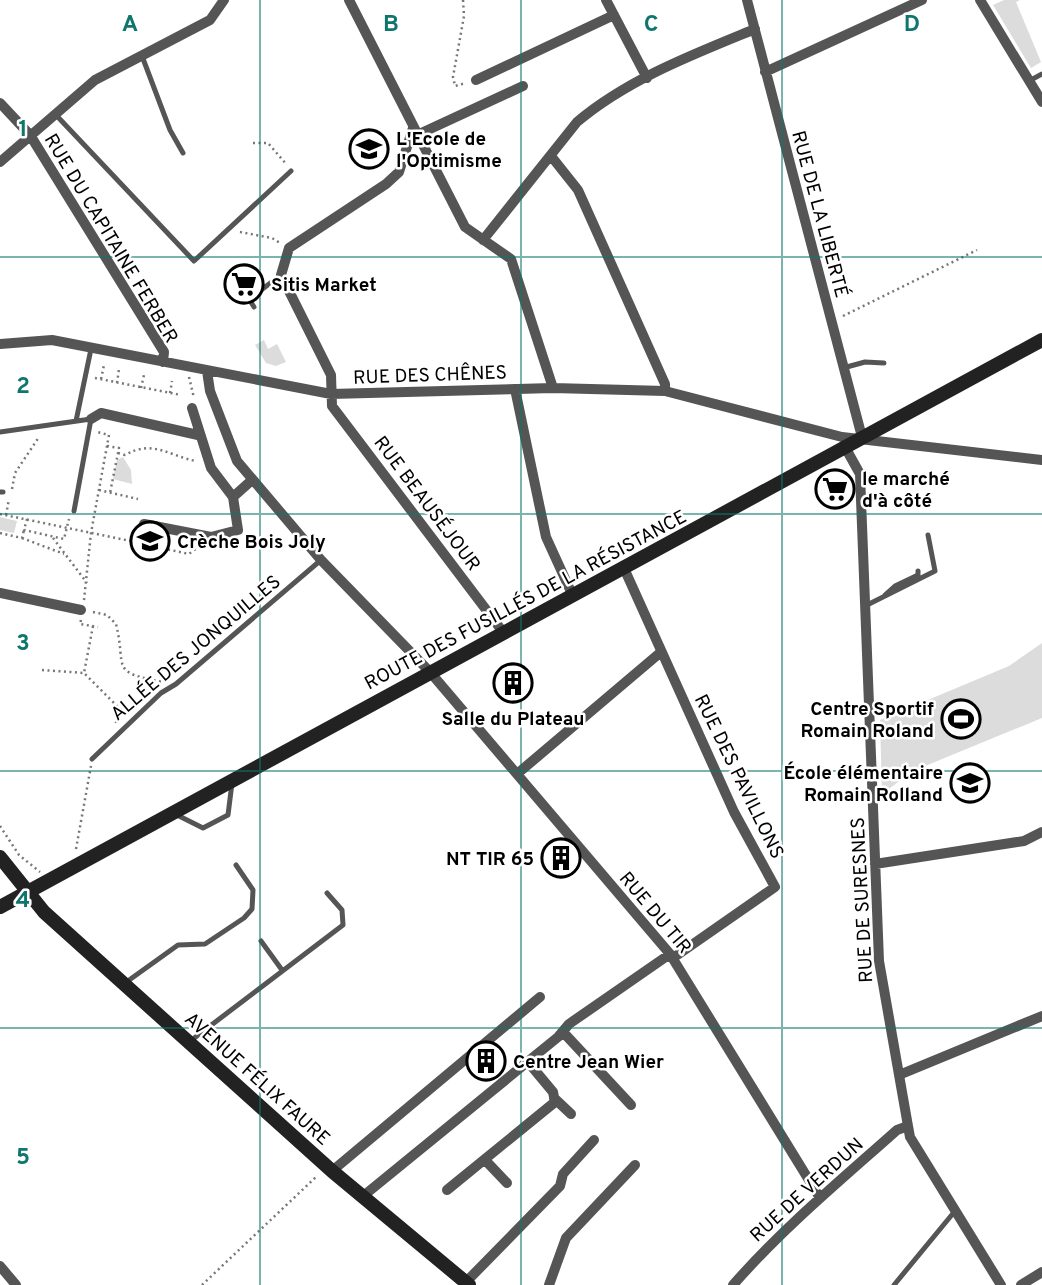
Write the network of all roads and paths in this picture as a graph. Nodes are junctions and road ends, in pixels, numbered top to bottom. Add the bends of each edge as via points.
1 (224, 0) edge
2 (349, 0) edge
3 (463, 0) edge
4 (606, 0) edge
5 (747, 0) edge
6 (922, 0) edge
7 (980, 0) edge
8 (614, 15) junction
9 (755, 29) junction
10 (142, 56) junction
11 (765, 72) junction
12 (1042, 74) edge
13 (647, 78) junction
14 (476, 80) joint
15 (1029, 81) junction
16 (523, 86) dead end
17 (1042, 102) edge
18 (0, 103) edge
19 (55, 114) junction
20 (415, 132) junction
21 (30, 135) junction
22 (253, 143) dead end
23 (183, 153) dead end
24 (551, 156) junction
25 (0, 162) edge
26 (291, 171) joint
27 (223, 234) junction
28 (483, 240) junction
29 (289, 248) junction
30 (978, 250) dead end
31 (281, 275) junction
32 (254, 307) dead end
33 (831, 322) junction
34 (1042, 340) edge
35 (0, 344) edge
36 (92, 347) junction
37 (163, 362) junction
38 (884, 363) dead end
39 (104, 365) dead end
40 (189, 366) junction
41 (844, 368) junction
42 (119, 369) dead end
43 (207, 370) junction
44 (144, 375) dead end
45 (85, 376) junction
46 (101, 379) junction
47 (172, 381) dead end
48 (117, 383) junction
49 (141, 387) junction
50 (553, 388) junction
51 (515, 389) junction
52 (665, 391) junction
53 (170, 393) junction
54 (331, 394) junction
55 (181, 396) dead end
56 (192, 408) joint
57 (76, 421) junction
58 (51, 425) junction
59 (90, 425) junction
60 (0, 432) edge
61 (198, 435) junction
62 (862, 438) junction
63 (107, 446) junction
64 (845, 447) junction
65 (118, 453) junction
66 (1042, 460) edge
67 (211, 468) junction
68 (252, 481) junction
69 (99, 490) junction
70 (110, 493) junction
71 (233, 496) junction
72 (138, 499) dead end
73 (74, 511) joint
74 (0, 514) edge
75 (6, 515) junction
76 (27, 519) junction
77 (144, 524) dead end
78 (66, 527) junction
79 (24, 530) junction
80 (0, 533) edge
81 (91, 533) junction
82 (52, 536) junction
83 (928, 536) dead end
84 (211, 537) junction
85 (22, 538) junction
86 (145, 544) dead end
87 (152, 546) dead end
88 (66, 555) junction
89 (321, 561) junction
90 (622, 566) junction
91 (918, 571) dead end
92 (87, 583) junction
93 (0, 593) edge
94 (572, 594) junction
95 (883, 598) junction
96 (865, 606) junction
97 (82, 610) junction
98 (503, 632) junction
99 (661, 652) junction
100 (43, 670) dead end
101 (430, 672) junction
102 (84, 673) junction
103 (176, 684) junction
104 (114, 737) junction
105 (92, 759) joint
106 (517, 774) junction
107 (233, 780) junction
108 (172, 813) junction
109 (0, 827) edge
110 (1042, 832) edge
111 (0, 857) edge
112 (875, 864) junction
113 (236, 865) dead end
114 (73, 867) junction
115 (42, 875) dead end
116 (327, 893) dead end
117 (27, 894) junction
118 (0, 907) edge
119 (261, 941) dead end
120 (671, 956) junction
121 (282, 970) junction
122 (125, 983) junction
123 (540, 997) dead end
124 (1042, 1016) edge
125 (563, 1032) junction
126 (189, 1042) junction
127 (528, 1062) junction
128 (899, 1076) junction
129 (554, 1098) junction
130 (631, 1105) dead end
131 (571, 1114) dead end
132 (908, 1126) junction
133 (594, 1140) dead end
134 (486, 1161) junction
135 (635, 1165) dead end
136 (330, 1169) junction
137 (507, 1183) dead end
138 (447, 1190) dead end
139 (362, 1196) junction
140 (820, 1198) junction
141 (955, 1211) junction
142 (0, 1266) edge
143 (1042, 1272) edge
144 (468, 1284) edge
145 (16, 1285) edge
146 (202, 1285) edge
147 (549, 1285) edge
148 (733, 1285) edge
149 (894, 1285) edge
150 (1001, 1285) edge
151 (1021, 1285) edge

1 - 10 street via 211,20
2 - 20 street
3 - 14 path via 453,77 455,86
4 - 8 street
5 - 9 street, RUE DE LA LIBERTÉ
6 - 11 street
7 - 15 street
8 - 13 street
8 - 14 street
9 - 11 street, RUE DE LA LIBERTÉ
9 - 13 street
10 - 19 street via 95,80
10 - 23 lane
11 - 33 street, RUE DE LA LIBERTÉ
12 - 15 lane
13 - 24 street via 596,106
15 - 17 street
16 - 20 street
18 - 21 street, RUE DU CAPITAINE FERBER
19 - 21 street
19 - 27 lane via 194,261
20 - 28 street via 465,227
20 - 29 street via 399,172 386,184
21 - 25 street
21 - 37 street, RUE DU CAPITAINE FERBER via 164,352
22 - 26 path via 268,142
24 - 28 street
24 - 52 street via 578,190
26 - 27 lane
27 - 29 path via 242,232 272,238
28 - 50 street via 510,260
29 - 31 street
30 - 33 path
31 - 32 lane via 250,299
31 - 54 street, RUE BEAUSÉJOUR via 331,375
33 - 41 street, RUE DE LA LIBERTÉ
34 - 62 main road, ROUTE DES FUSILLÉS DE LA RÉSISTANCE
35 - 36 street, RUE DES CHÊNES via 52,340
36 - 37 street, RUE DES CHÊNES
36 - 45 lane
37 - 40 street, RUE DES CHÊNES
38 - 41 lane
39 - 46 path
40 - 43 street, RUE DES CHÊNES
40 - 56 path
41 - 62 street, RUE DE LA LIBERTÉ
42 - 48 path
43 - 54 street, RUE DES CHÊNES
43 - 68 street, RUE DU TIR via 210,391 237,461
44 - 49 path
45 - 46 path
45 - 57 lane
46 - 48 path
47 - 53 path
48 - 49 path
49 - 53 path
50 - 51 street, RUE DES CHÊNES
50 - 52 street, RUE DES CHÊNES
51 - 54 street, RUE DES CHÊNES
51 - 94 street via 546,537
52 - 62 street, RUE DES CHÊNES via 842,437
53 - 55 path
54 - 98 street, RUE BEAUSÉJOUR via 332,406
56 - 61 street
57 - 58 lane
57 - 59 lane
58 - 60 lane
58 - 75 path via 29,448 15,473
59 - 61 street via 101,413
59 - 63 path via 109,435
59 - 73 lane
61 - 67 street
62 - 64 main road, ROUTE DES FUSILLÉS DE LA RÉSISTANCE
62 - 66 street, RUE DES CHÊNES
63 - 65 path via 119,449
63 - 69 path
64 - 90 main road, ROUTE DES FUSILLÉS DE LA RÉSISTANCE
64 - 96 street, RUE DE SURESNES via 860,474
65 - 67 path via 159,447
65 - 70 path
67 - 71 street
68 - 71 street
68 - 89 street, RUE DU TIR
69 - 70 path
69 - 81 path
70 - 72 path
71 - 84 street via 238,530
73 - 78 path
74 - 75 path
75 - 76 path
76 - 78 path
76 - 79 path
77 - 84 street
78 - 81 path
78 - 82 path via 64,540
79 - 82 path
79 - 85 path
80 - 85 path
81 - 86 path
81 - 92 path
82 - 88 path
83 - 95 lane via 935,571
84 - 87 path via 190,554
85 - 88 path
88 - 92 path
89 - 101 street, RUE DU TIR
89 - 103 lane, ALLÉE DES JONQUILLES
90 - 94 main road, ROUTE DES FUSILLÉS DE LA RÉSISTANCE
90 - 99 street, RUE DES PAVILLONS
91 - 95 lane
92 - 97 path
93 - 97 street
94 - 98 main road, ROUTE DES FUSILLÉS DE LA RÉSISTANCE
95 - 96 lane
96 - 112 street, RUE DE SURESNES
97 - 102 path via 80,624 96,627
97 - 103 path via 107,615 117,624 125,670 136,677
98 - 101 main road, ROUTE DES FUSILLÉS DE LA RÉSISTANCE
99 - 106 street
99 - 120 street, RUE DES PAVILLONS via 734,812 775,887
100 - 102 path
101 - 106 street, RUE DU TIR
101 - 107 main road, ROUTE DES FUSILLÉS DE LA RÉSISTANCE
102 - 104 path via 117,706
103 - 104 lane, ALLÉE DES JONQUILLES
104 - 105 lane, ALLÉE DES JONQUILLES
105 - 114 path
106 - 120 street, RUE DU TIR
107 - 108 main road, ROUTE DES FUSILLÉS DE LA RÉSISTANCE
107 - 108 lane via 228,815 203,828
108 - 114 main road, ROUTE DES FUSILLÉS DE LA RÉSISTANCE
109 - 115 path via 19,855
110 - 112 street via 1024,841
111 - 117 main road, AVENUE FÉLIX FAURE
112 - 128 street, RUE DE SURESNES via 879,961
113 - 122 lane via 253,890 252,909 244,918 205,944 178,945
114 - 117 main road, ROUTE DES FUSILLÉS DE LA RÉSISTANCE
116 - 121 lane via 342,910 344,925
117 - 118 main road, ROUTE DES FUSILLÉS DE LA RÉSISTANCE
117 - 122 main road, AVENUE FÉLIX FAURE
119 - 121 lane
120 - 125 street
120 - 140 street, RUE DU TIR
121 - 126 lane
122 - 126 main road, AVENUE FÉLIX FAURE
123 - 136 street
124 - 128 street
125 - 127 street
125 - 130 street
126 - 136 main road, AVENUE FÉLIX FAURE
127 - 129 street
127 - 139 street
128 - 132 street, RUE DE SURESNES
129 - 131 street
129 - 134 street via 550,1110
132 - 140 street, RUE DE VERDUN via 897,1130
132 - 141 street, RUE DE SURESNES via 910,1137
133 - 144 street via 563,1174 560,1186
134 - 137 street
134 - 138 street
135 - 147 street via 566,1238
136 - 139 main road, AVENUE FÉLIX FAURE
136 - 146 path
139 - 144 main road, AVENUE FÉLIX FAURE
140 - 148 street, RUE DE VERDUN
141 - 149 lane
141 - 150 street, RUE DE SURESNES
142 - 145 street
143 - 151 street

